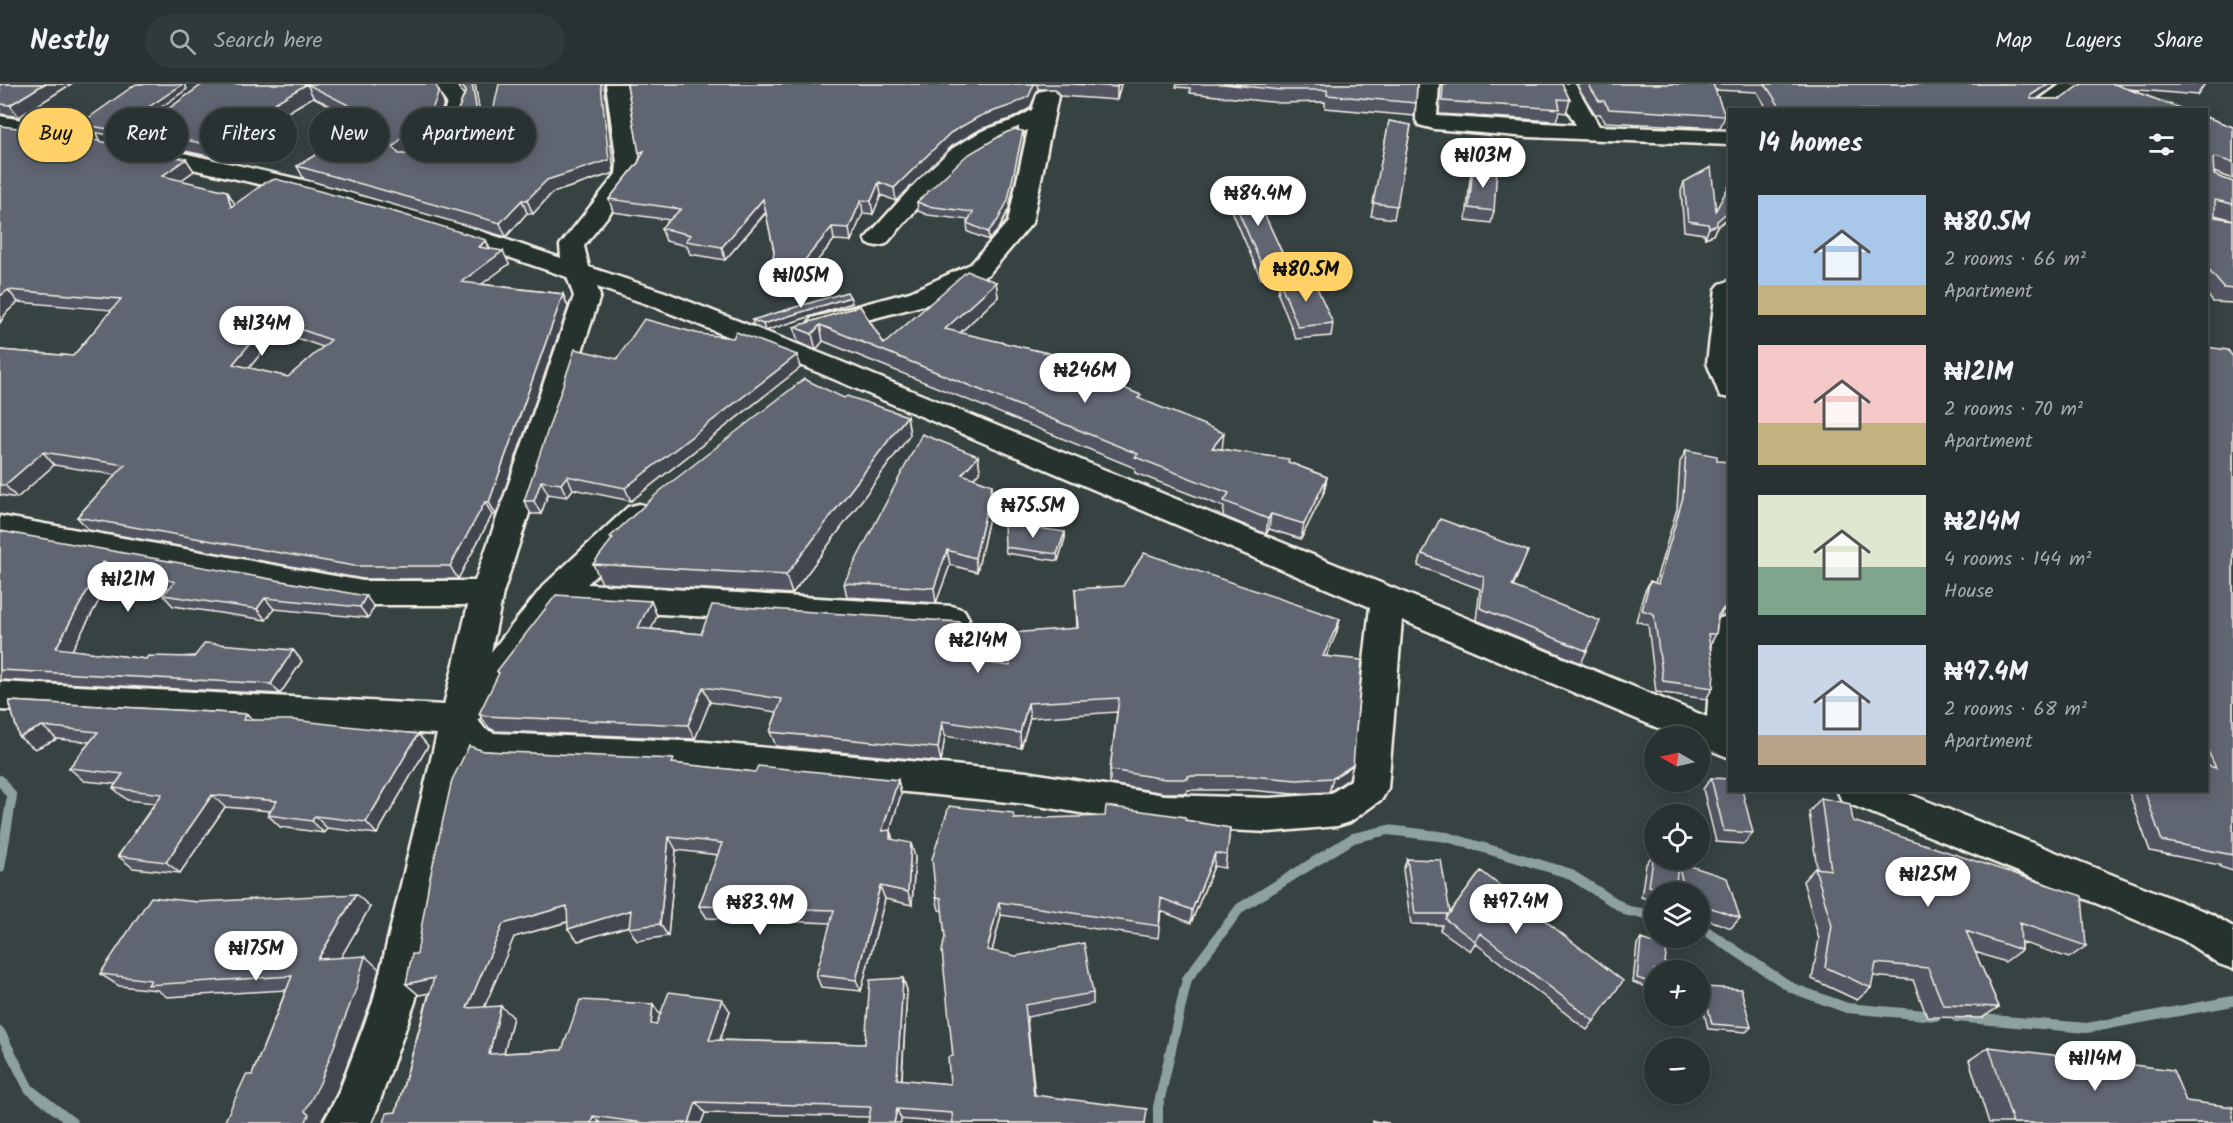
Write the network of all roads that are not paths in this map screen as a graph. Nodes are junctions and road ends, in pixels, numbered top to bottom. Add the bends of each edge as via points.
1 (444, 84) edge
2 (617, 84) edge
3 (1428, 84) edge
4 (1564, 84) edge
5 (2076, 84) edge
6 (1050, 91) edge
7 (456, 108) edge
8 (2039, 108) edge
9 (0, 123) edge
10 (1591, 132) junction
11 (1728, 138) edge
12 (105, 143) edge
13 (188, 161) edge
14 (877, 239) dead end
15 (578, 270) junction
16 (1728, 298) edge
17 (766, 341) junction
18 (827, 366) junction
19 (1728, 383) edge
20 (800, 387) edge
21 (664, 493) edge
22 (0, 527) edge
23 (487, 593) junction
24 (555, 595) junction
25 (1387, 601) junction
26 (952, 619) edge
27 (1728, 685) edge
28 (0, 696) edge
29 (458, 720) junction
30 (1726, 742) edge
31 (1860, 792) edge
32 (2233, 950) edge
33 (345, 1123) edge

1 - 7 street via 458,103
2 - 15 street via 628,175 573,245
3 - 10 street via 1427,120
4 - 10 street
5 - 8 street
6 - 14 street via 1042,113 961,153
6 - 17 street via 1020,223 980,269 919,298
9 - 12 street
10 - 11 street
13 - 15 street via 426,220
15 - 17 street
15 - 23 street via 587,296 580,321
16 - 19 street via 1721,363
17 - 18 street
18 - 20 street
18 - 25 street
21 - 24 street
22 - 23 street via 363,593
23 - 29 street
24 - 26 street
24 - 29 street
25 - 29 street via 1369,788 1337,810 1269,815 1164,811 1027,788 705,757 494,748 472,740
25 - 30 street
27 - 30 street
28 - 29 street
29 - 33 street via 394,1002 354,1109
31 - 32 street via 2122,895 2197,927

